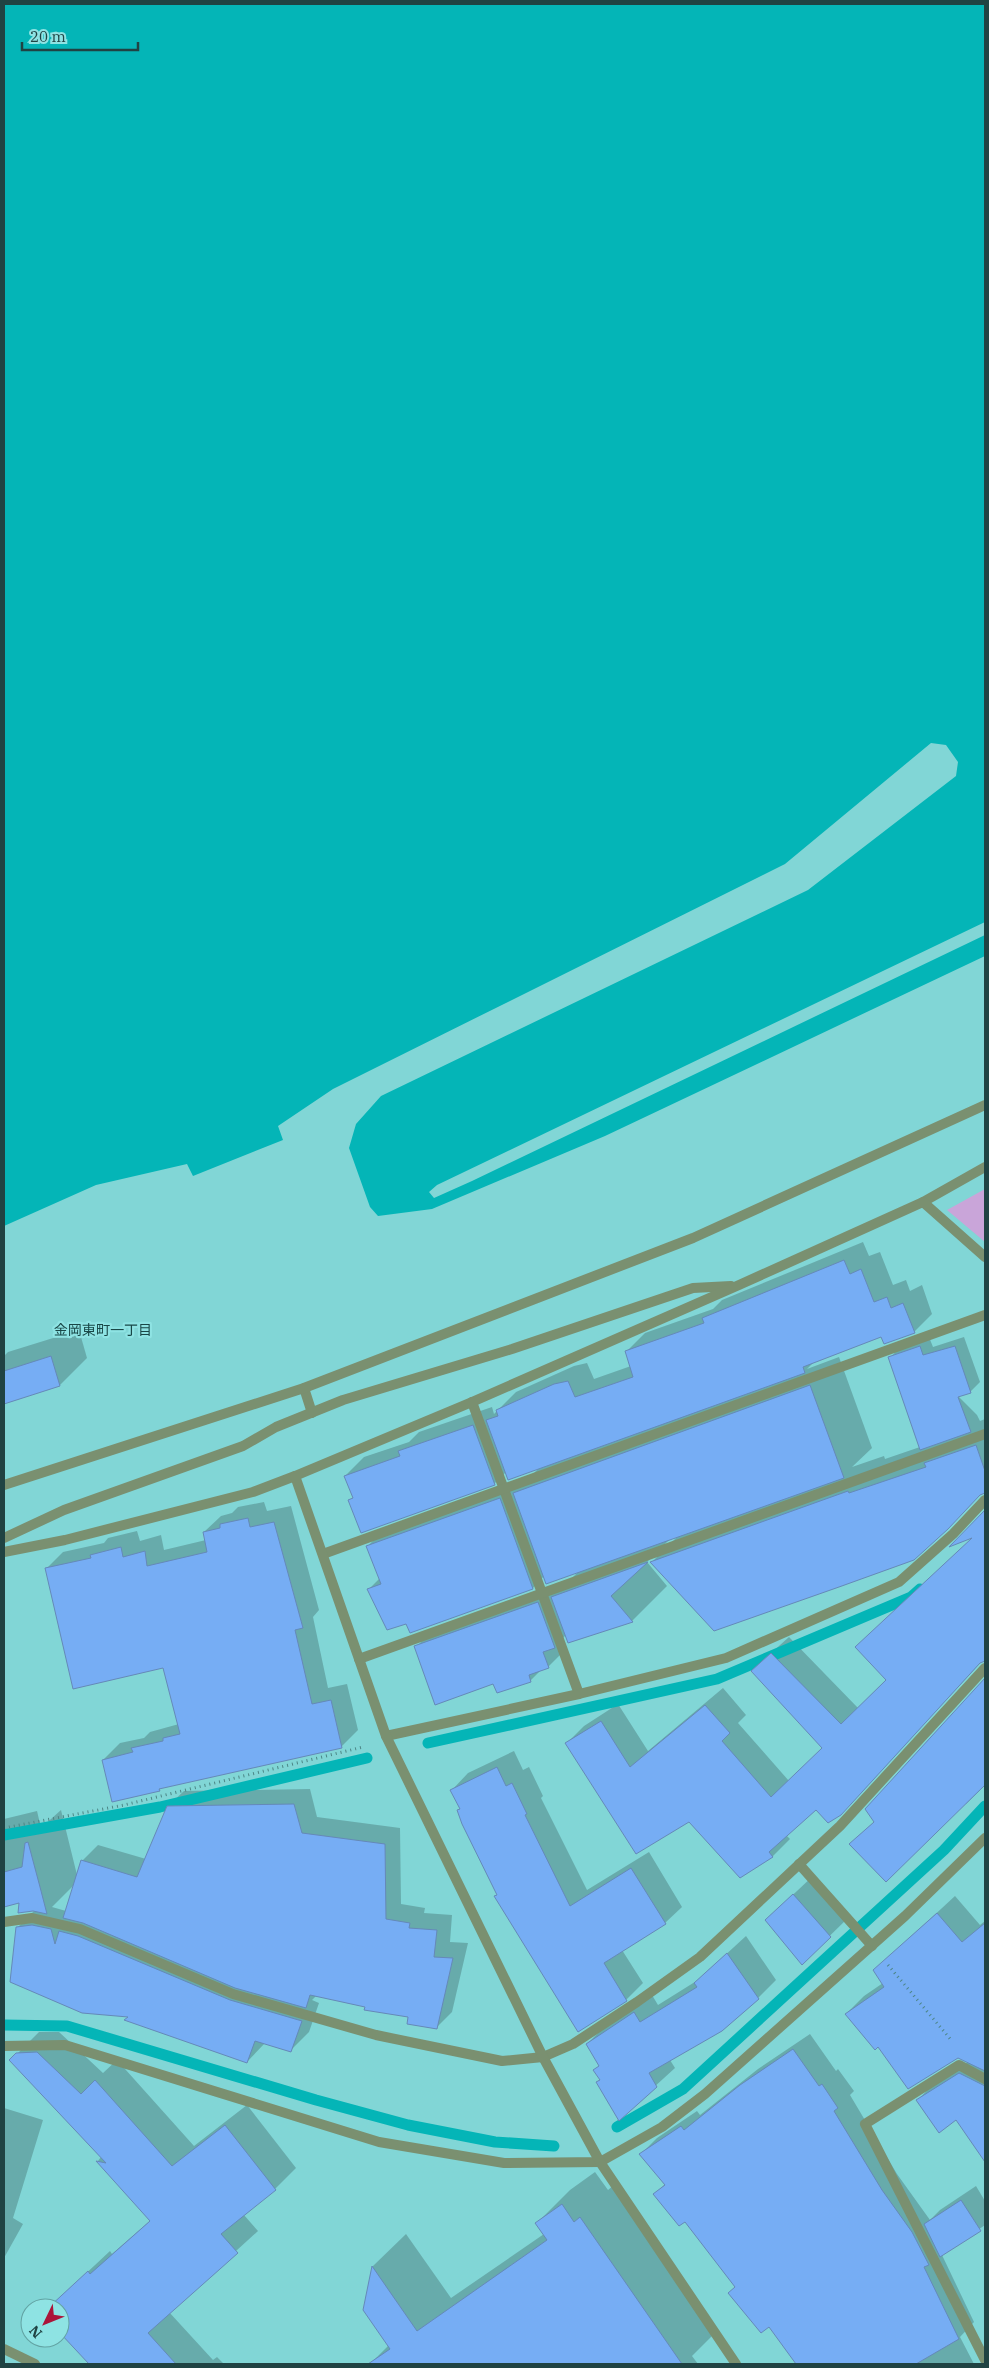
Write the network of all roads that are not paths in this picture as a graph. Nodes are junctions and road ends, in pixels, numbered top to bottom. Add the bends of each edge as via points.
1 (985, 1105) edge
2 (985, 1167) edge
3 (923, 1202) junction
4 (985, 1257) edge
5 (739, 1285) junction
6 (985, 1315) edge
7 (304, 1388) junction
8 (472, 1402) junction
9 (312, 1412) junction
10 (985, 1434) edge
11 (295, 1476) junction
12 (4, 1485) edge
13 (504, 1489) junction
14 (985, 1500) edge
15 (4, 1538) edge
16 (4, 1552) edge
17 (322, 1554) junction
18 (542, 1593) junction
19 (359, 1659) junction
20 (985, 1668) edge
21 (579, 1694) junction
22 (386, 1736) junction
23 (985, 1838) edge
24 (799, 1864) junction
25 (4, 1922) edge
26 (869, 1943) junction
27 (4, 2046) edge
28 (543, 2057) junction
29 (985, 2078) edge
30 (600, 2162) junction
31 (4, 2349) edge
32 (985, 2360) edge
33 (35, 2364) edge
34 (736, 2364) edge

1 - 7 street via 694,1238
2 - 3 street
3 - 4 street
3 - 5 street
5 - 8 street
5 - 9 street via 693,1288
6 - 13 street
7 - 9 street
7 - 12 street
8 - 11 street
8 - 13 street
9 - 15 street via 243,1446 64,1510
10 - 18 street
11 - 16 street via 253,1492 65,1540
11 - 17 street
13 - 17 street
13 - 18 street
14 - 21 street via 953,1534 899,1582 726,1658
17 - 19 street
18 - 19 street
18 - 21 street
19 - 22 street
20 - 24 street via 840,1826
21 - 22 street
22 - 28 street
23 - 26 street
24 - 26 street
24 - 28 street via 700,1957 573,2044
25 - 28 street via 32,1918 80,1928 233,1994 376,2034 502,2061
26 - 30 street via 705,2094 662,2127
27 - 30 street via 65,2045 379,2142 504,2163
28 - 30 street
29 - 32 street via 959,2065 865,2124
30 - 34 street
31 - 33 street

